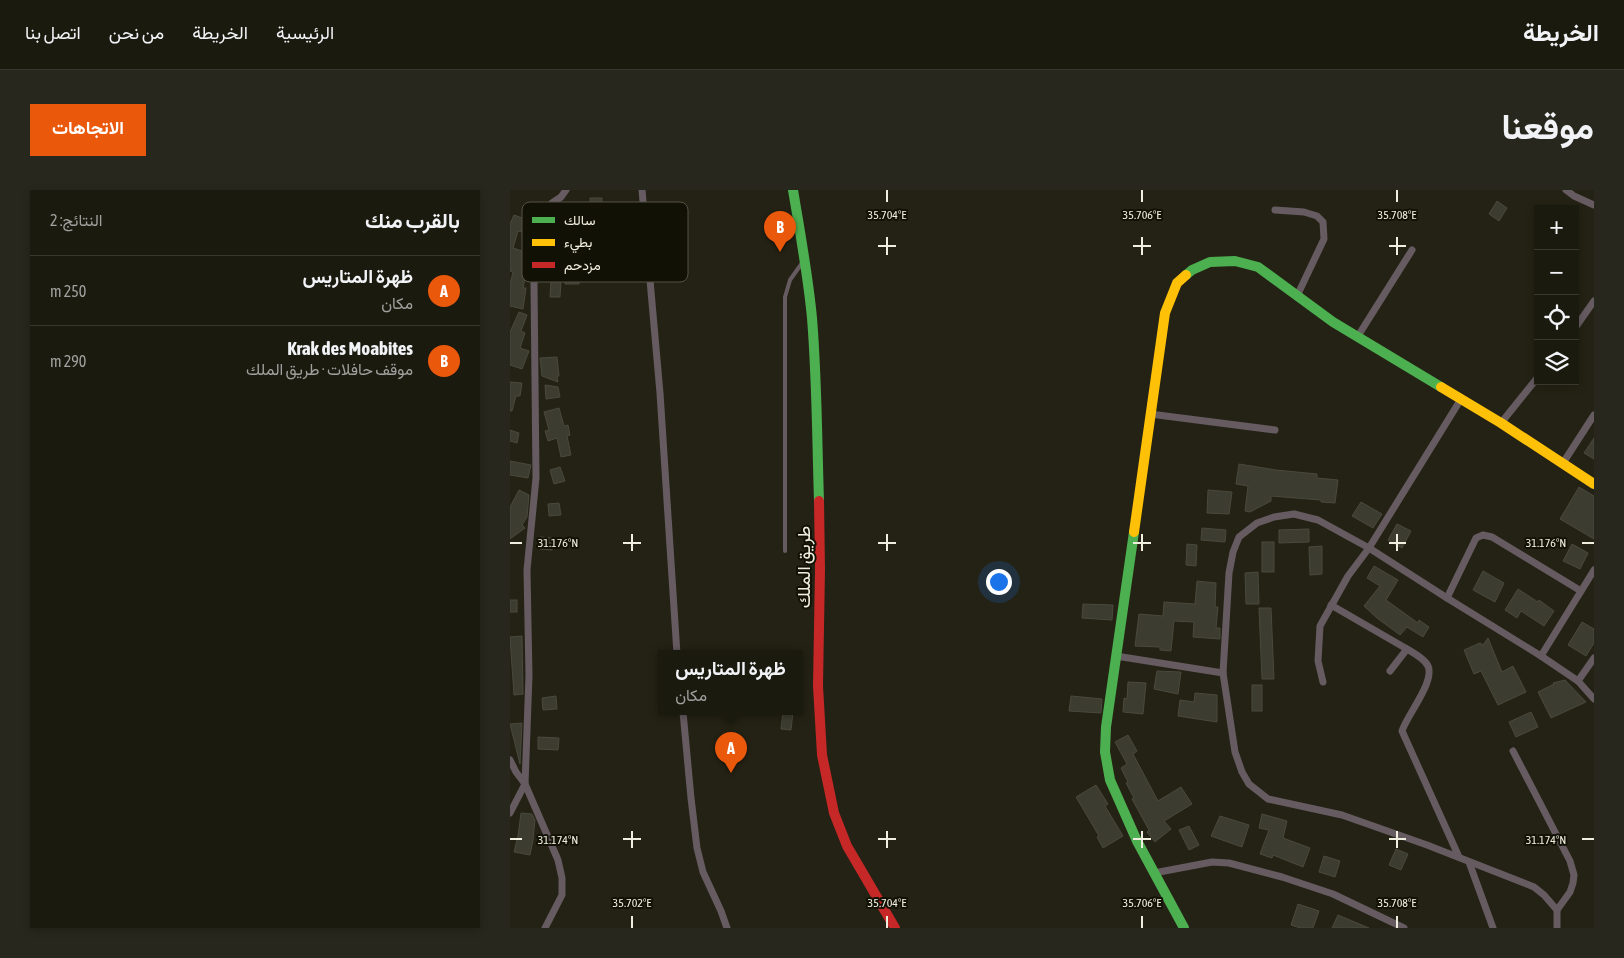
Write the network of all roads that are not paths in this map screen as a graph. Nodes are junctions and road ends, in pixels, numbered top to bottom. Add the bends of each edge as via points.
1 (566, 190) edge
2 (793, 190) edge
3 (1566, 190) edge
4 (552, 202) edge
5 (1594, 205) edge
6 (1275, 210) dead end
7 (1412, 250) dead end
8 (805, 260) junction
9 (534, 282) edge
10 (650, 282) edge
11 (1297, 296) junction
12 (1594, 300) edge
13 (1579, 322) edge
14 (1358, 336) junction
15 (1534, 381) edge
16 (1461, 399) junction
17 (1150, 414) junction
18 (1594, 415) edge
19 (1501, 423) junction
20 (1275, 430) dead end
21 (1562, 463) junction
22 (1594, 484) edge
23 (1369, 548) junction
24 (785, 552) dead end
25 (1594, 570) edge
26 (1581, 591) junction
27 (1447, 598) junction
28 (1331, 606) junction
29 (1407, 649) junction
30 (677, 650) edge
31 (1116, 656) junction
32 (1542, 656) junction
33 (1594, 658) edge
34 (1390, 671) dead end
35 (1223, 673) junction
36 (1578, 681) junction
37 (1323, 682) dead end
38 (1594, 699) edge
39 (683, 715) edge
40 (1513, 751) dead end
41 (510, 760) edge
42 (525, 784) junction
43 (510, 813) edge
44 (1458, 857) junction
45 (1469, 862) junction
46 (1154, 872) junction
47 (1557, 910) junction
48 (545, 928) edge
49 (727, 928) edge
50 (895, 928) edge
51 (1184, 928) edge
52 (1404, 928) edge
53 (1494, 928) edge
54 (1557, 928) edge

1 - 4 street
2 - 8 street, طريق الملك
3 - 5 street
6 - 11 street via 1304,212 1317,216 1323,222 1324,239
7 - 14 street
8 - 24 lane via 790,280 785,297
8 - 50 street, طريق الملك via 817,388 818,686 822,755 834,813 847,846
9 - 42 street via 536,478 527,570 529,676
10 - 30 street
11 - 14 street via 1332,322
11 - 17 street via 1258,267 1235,261 1210,262 1192,270 1177,283 1165,313
12 - 13 street
14 - 16 street
15 - 19 street
16 - 19 street
16 - 23 street
17 - 20 street
17 - 31 street
18 - 21 street
19 - 21 street
21 - 22 street
23 - 27 street
23 - 28 street
23 - 35 street via 1318,520 1294,514 1257,523 1239,537 1232,552 1229,573
25 - 26 street
26 - 27 street via 1492,537 1483,535 1476,538
26 - 32 street
27 - 32 street
28 - 29 street
28 - 37 street via 1320,626 1318,660
29 - 34 street
29 - 44 street via 1426,662 1430,671 1427,685 1402,731
31 - 35 street
31 - 46 street via 1105,752 1110,780
32 - 36 street
33 - 36 street
35 - 44 street via 1234,752 1249,784 1268,799 1342,815
36 - 38 street
39 - 49 street via 697,848 703,872
40 - 47 street via 1570,861 1574,875 1570,892
41 - 42 street
42 - 43 street
42 - 48 street via 558,860 562,878 562,895
44 - 45 street
45 - 47 street via 1534,887
45 - 53 street
46 - 51 street
46 - 52 street via 1212,862 1229,863 1333,894
47 - 54 street

